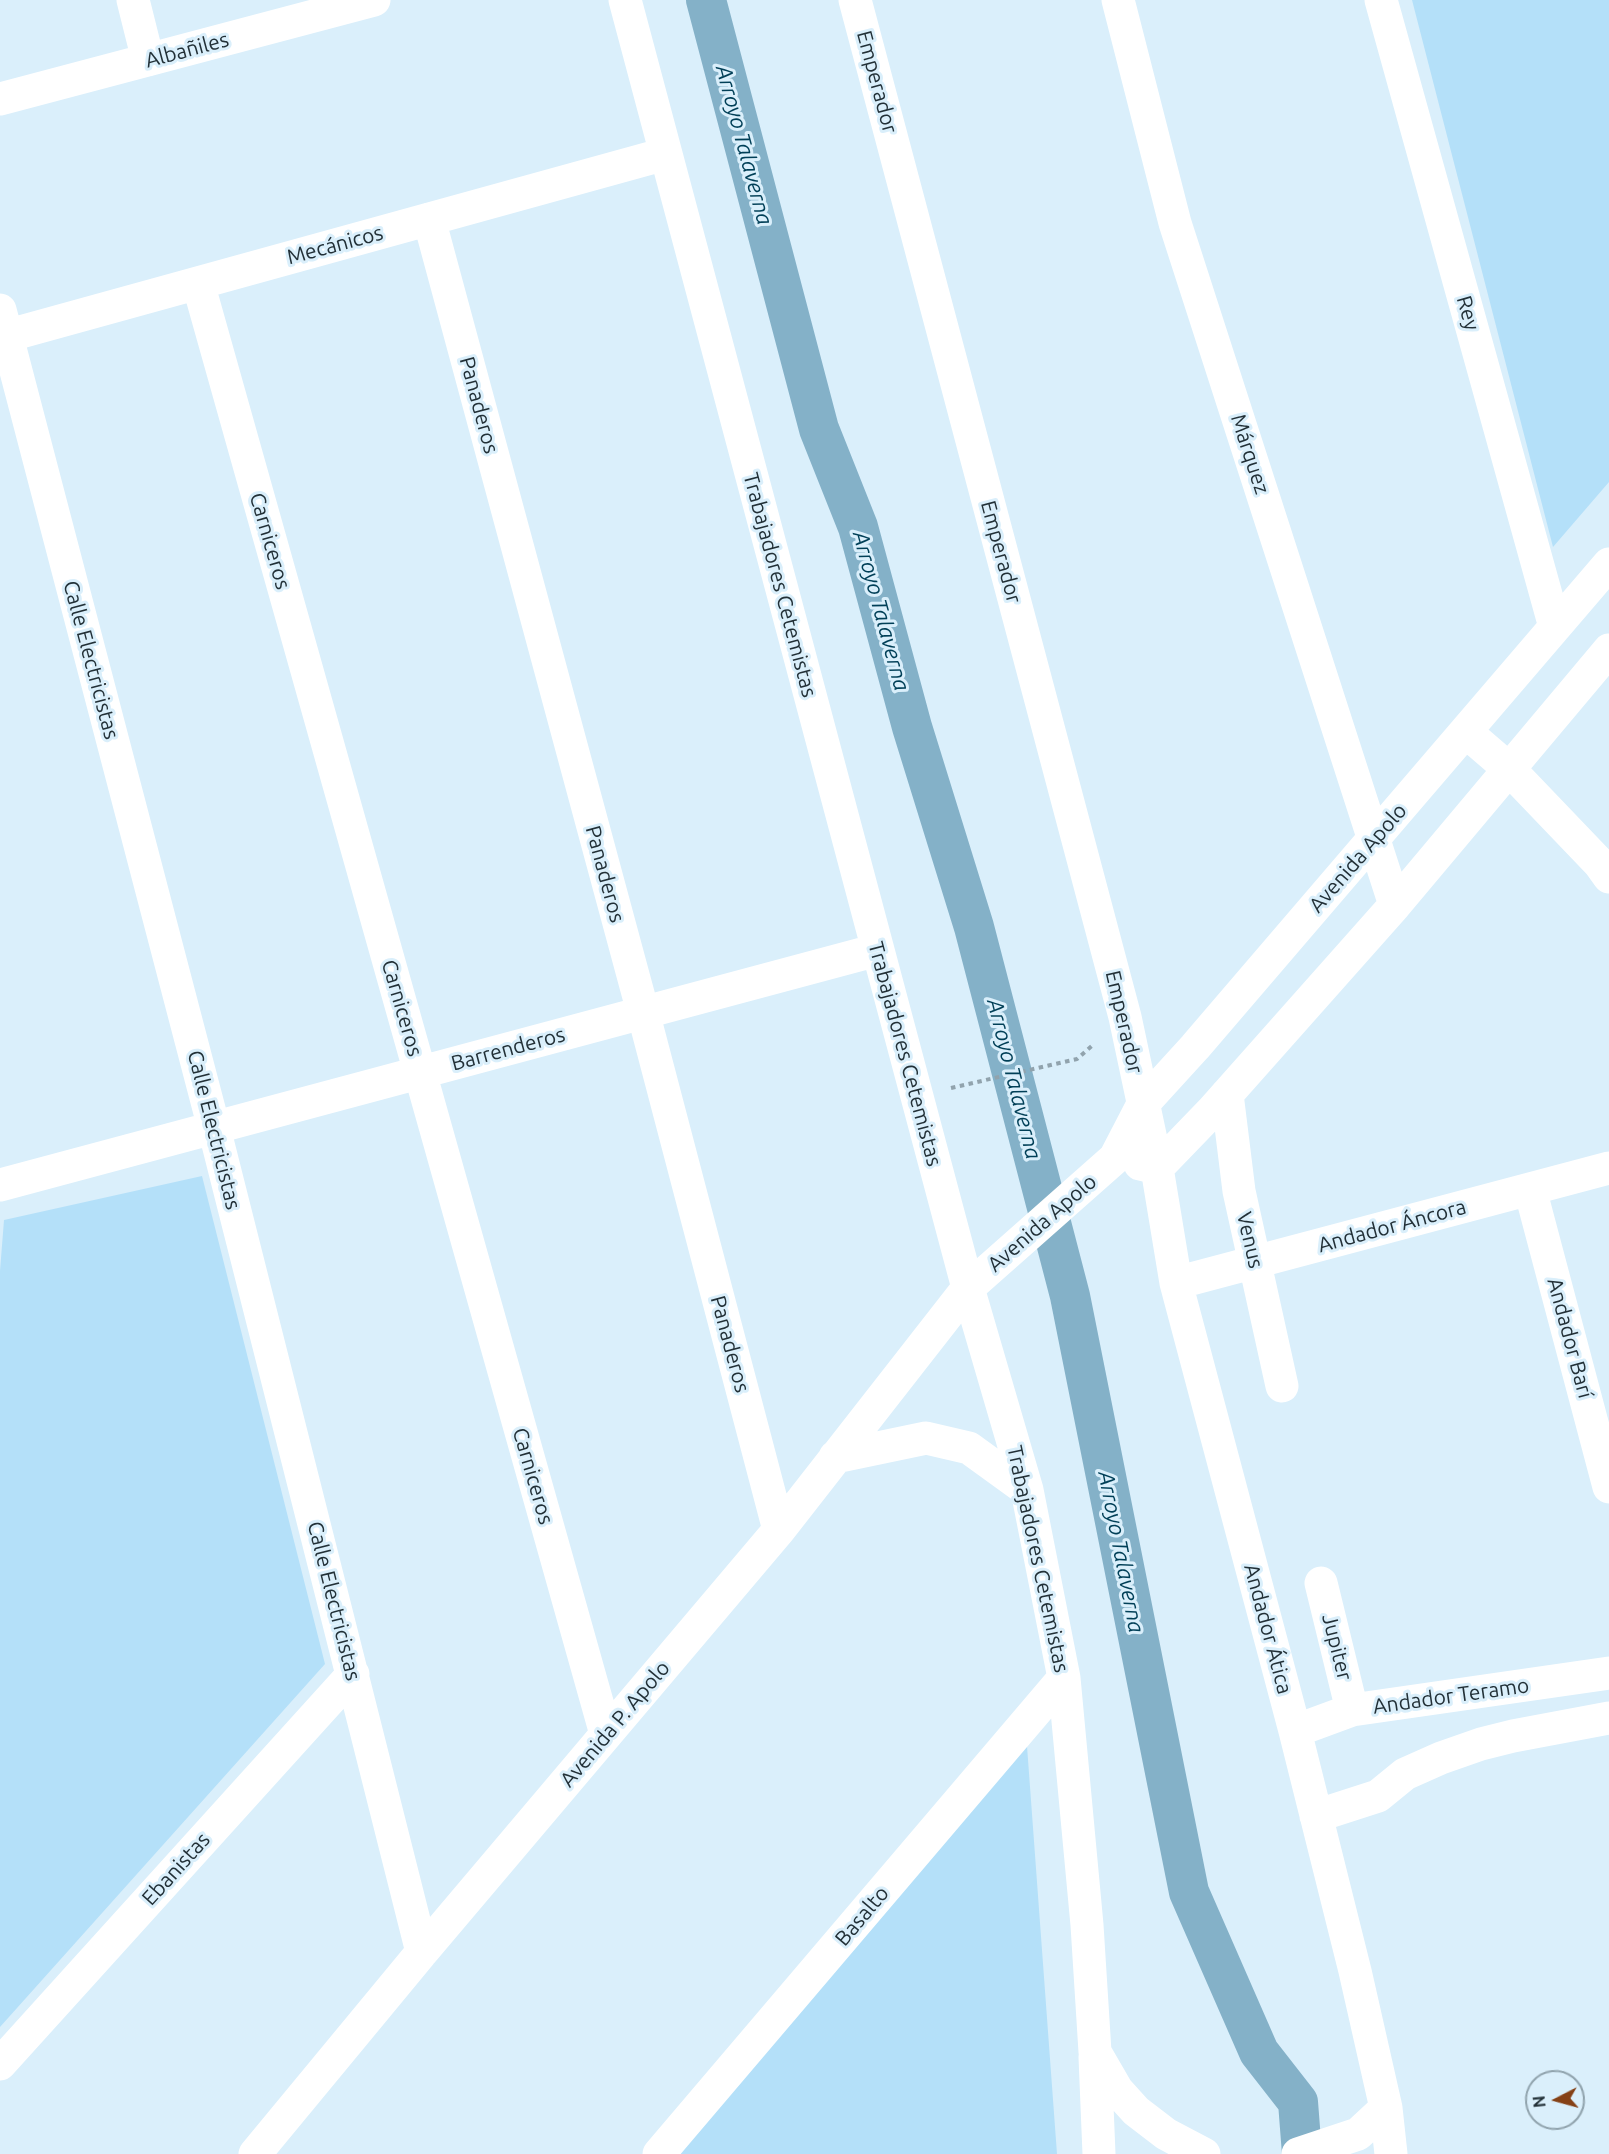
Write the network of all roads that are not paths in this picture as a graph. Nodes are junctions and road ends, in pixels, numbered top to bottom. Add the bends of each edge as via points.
1 (133, 0) edge
2 (374, 0) edge
3 (625, 0) edge
4 (855, 0) edge
5 (1118, 0) edge
6 (1380, 0) edge
7 (148, 60) junction
8 (0, 99) edge
9 (665, 154) junction
10 (429, 219) junction
11 (198, 283) junction
12 (3, 323) edge
13 (1609, 564) edge
14 (1555, 627) junction
15 (1609, 650) edge
16 (1466, 732) junction
17 (1509, 769) junction
18 (1374, 839) junction
19 (1609, 877) edge
20 (1395, 905) junction
21 (877, 950) junction
22 (643, 1012) junction
23 (420, 1074) junction
24 (1227, 1094) junction
25 (1143, 1104) junction
26 (214, 1128) junction
27 (1107, 1166) junction
28 (1157, 1168) junction
29 (1609, 1168) edge
30 (0, 1185) edge
31 (1530, 1189) junction
32 (1254, 1262) junction
33 (1176, 1283) junction
34 (968, 1288) junction
35 (1282, 1386) dead end
36 (835, 1457) junction
37 (1609, 1487) edge
38 (1027, 1490) junction
39 (779, 1530) junction
40 (1322, 1583) dead end
41 (1609, 1673) edge
42 (353, 1674) junction
43 (1064, 1678) junction
44 (1352, 1710) junction
45 (1609, 1718) edge
46 (1295, 1731) junction
47 (606, 1734) junction
48 (1316, 1816) junction
49 (422, 1952) junction
50 (1095, 2052) junction
51 (0, 2064) edge
52 (1386, 2108) junction
53 (255, 2154) edge
54 (658, 2154) edge
55 (1099, 2154) edge
56 (1204, 2154) edge
57 (1298, 2154) edge
58 (1391, 2154) edge

1 - 7 street
2 - 7 street, Albañiles
3 - 9 street, Trabajadores Cetemistas
4 - 25 street, Emperador via 1125,1017
5 - 18 street, Márquez via 1175,223
6 - 14 street, Rey
7 - 8 street, Albañiles
9 - 10 street, Mecánicos
9 - 21 street, Trabajadores Cetemistas
10 - 11 street, Mecánicos
10 - 22 street, Panaderos
11 - 12 street, Mecánicos
11 - 23 street, Carniceros
12 - 26 street, Calle Electricistas
13 - 14 street, Avenida Apolo
14 - 16 street, Avenida Apolo
15 - 17 street
16 - 17 street
16 - 18 street, Avenida Apolo
17 - 19 street
17 - 20 street
18 - 20 street, Márquez
18 - 25 street, Avenida Apolo
20 - 24 street
21 - 22 street, Barrenderos
21 - 34 street, Trabajadores Cetemistas
22 - 23 street, Barrenderos
22 - 39 street, Panaderos
23 - 26 street, Barrenderos
23 - 47 street, Carniceros
24 - 28 street
24 - 32 street, Venus via 1239,1191
25 - 27 street, Avenida Apolo
25 - 28 street, Andador Ática
26 - 30 street, Barrenderos
26 - 42 street, Calle Electricistas
27 - 28 street, Avenida Apolo
27 - 34 street, Avenida Apolo
28 - 33 street, Andador Ática
29 - 31 street, Andador Áncora
31 - 32 street, Andador Áncora
31 - 37 street, Andador Barí
32 - 33 street, Andador Áncora
32 - 35 street, Venus
33 - 46 street, Andador Ática
34 - 36 street, Avenida P. Apolo
34 - 38 street, Trabajadores Cetemistas
36 - 38 street via 926,1438 969,1448
36 - 39 street, Avenida P. Apolo
38 - 43 street, Trabajadores Cetemistas
39 - 47 street, Avenida P. Apolo
40 - 44 street, Jupiter
41 - 44 street, Andador Teramo
42 - 49 street, Calle Electricistas
42 - 51 street, Ebanistas
43 - 50 street, Trabajadores Cetemistas
43 - 54 street, Basalto
44 - 46 street, Andador Teramo
45 - 48 street via 1481,1744 1405,1774 1378,1796
46 - 48 street, Andador Ática
47 - 49 street, Avenida P. Apolo
48 - 52 street, Andador Ática
49 - 53 street, Avenida P. Apolo
50 - 55 street
50 - 56 street, Trabajadores Cetemistas via 1117,2090 1136,2111 1166,2134
52 - 57 street via 1358,2134
52 - 58 street, Andador Ática

